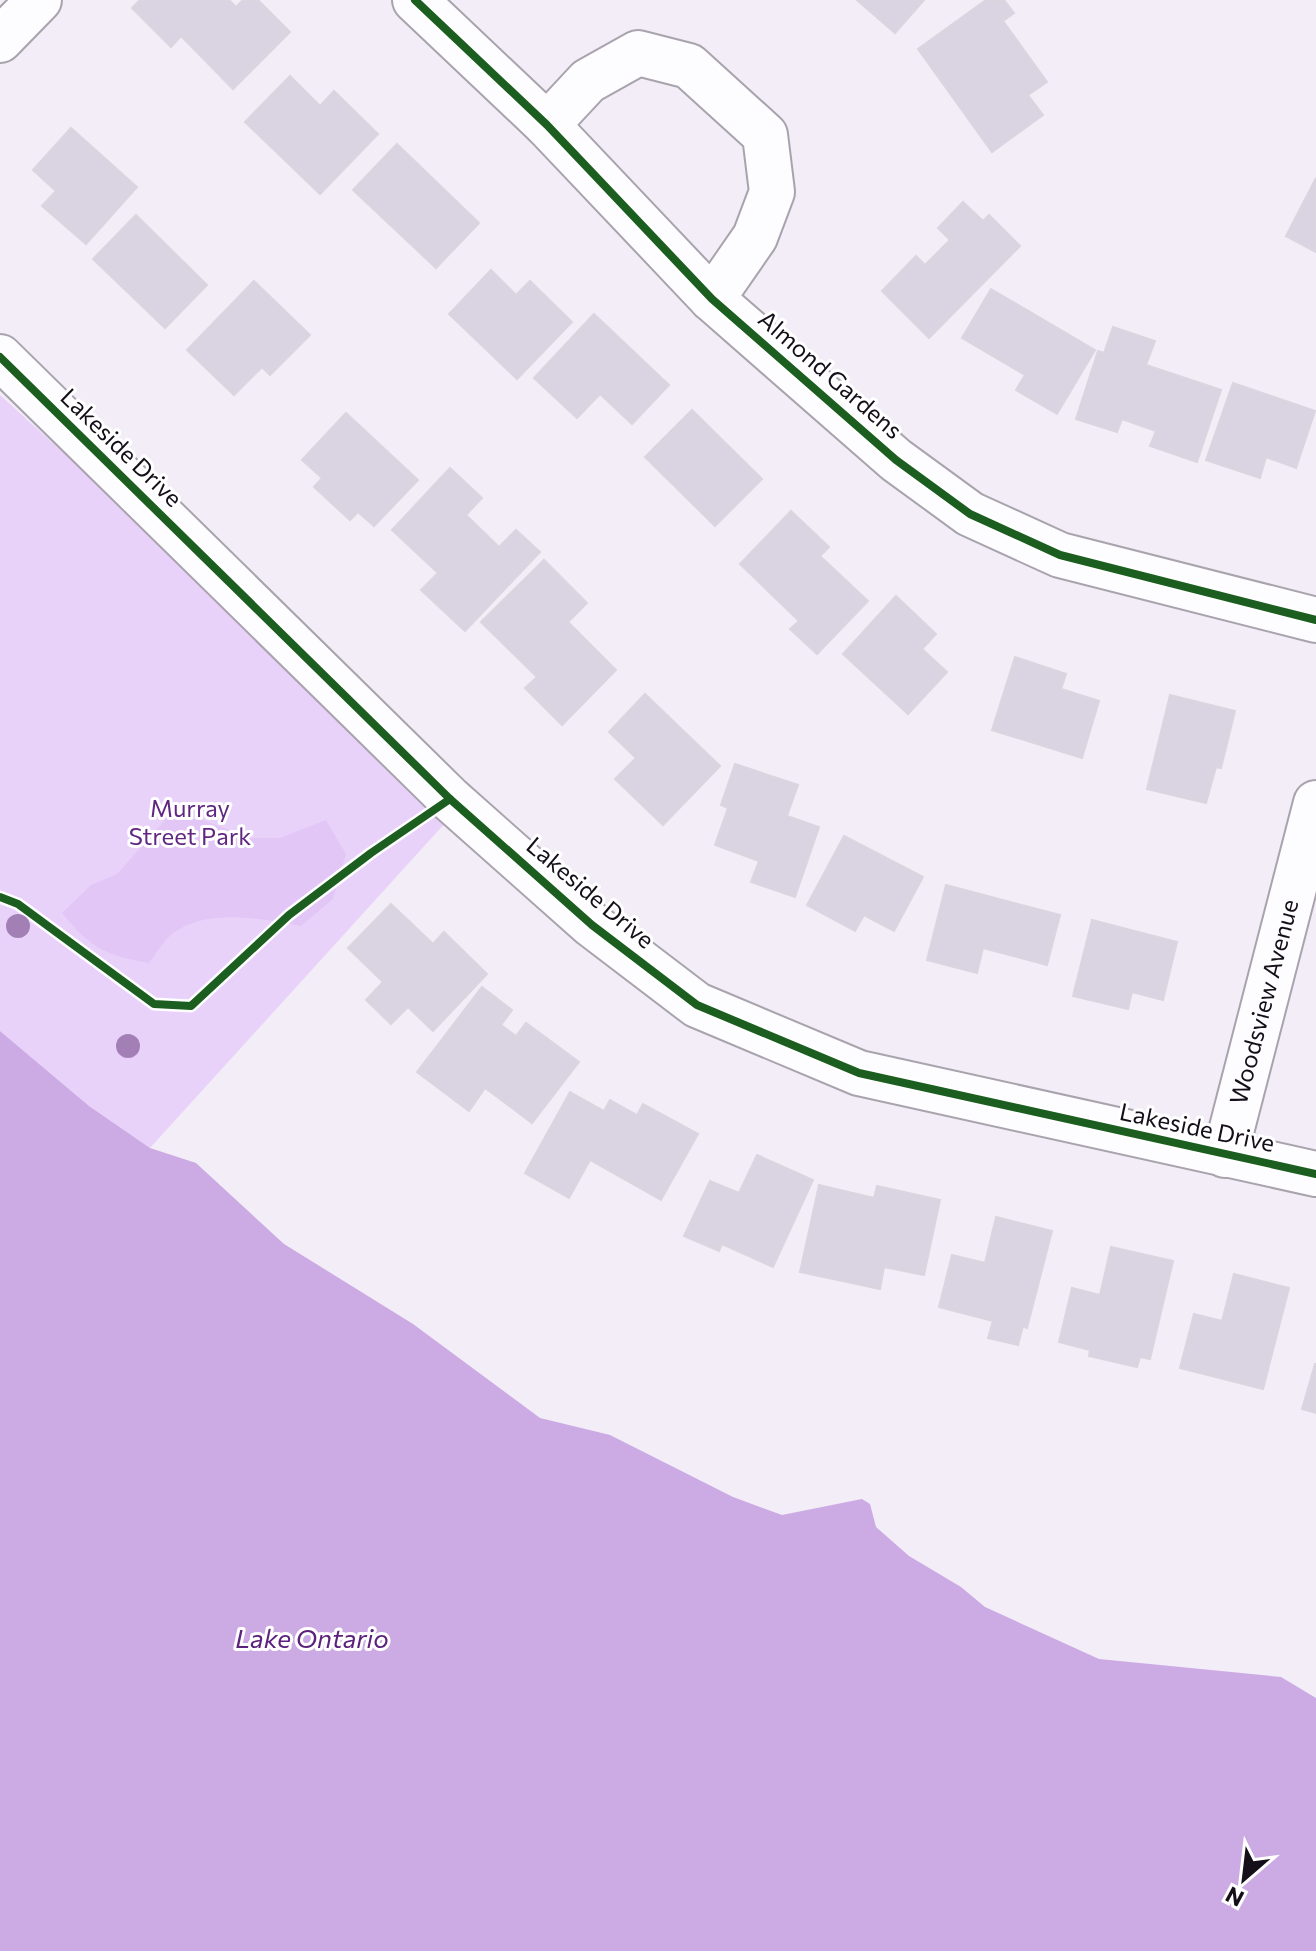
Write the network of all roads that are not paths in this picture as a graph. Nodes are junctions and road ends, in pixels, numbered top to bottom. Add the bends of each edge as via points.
1 (39, 0) edge
2 (415, 0) edge
3 (0, 40) edge
4 (547, 125) junction
5 (712, 299) junction
6 (0, 357) edge
7 (1316, 620) edge
8 (1316, 803) edge
9 (1225, 1155) junction
10 (1316, 1174) edge

1 - 3 street
2 - 4 street, Almond Gardens
4 - 5 street, Almond Gardens
4 - 5 street via 588,81 638,53 689,66 765,135 772,192 755,237
5 - 7 street, Almond Gardens via 896,460 970,514 1060,555
6 - 9 street, Lakeside Drive via 450,799 592,925 697,1005 859,1073
8 - 9 street, Woodsview Avenue
9 - 10 street, Lakeside Drive

